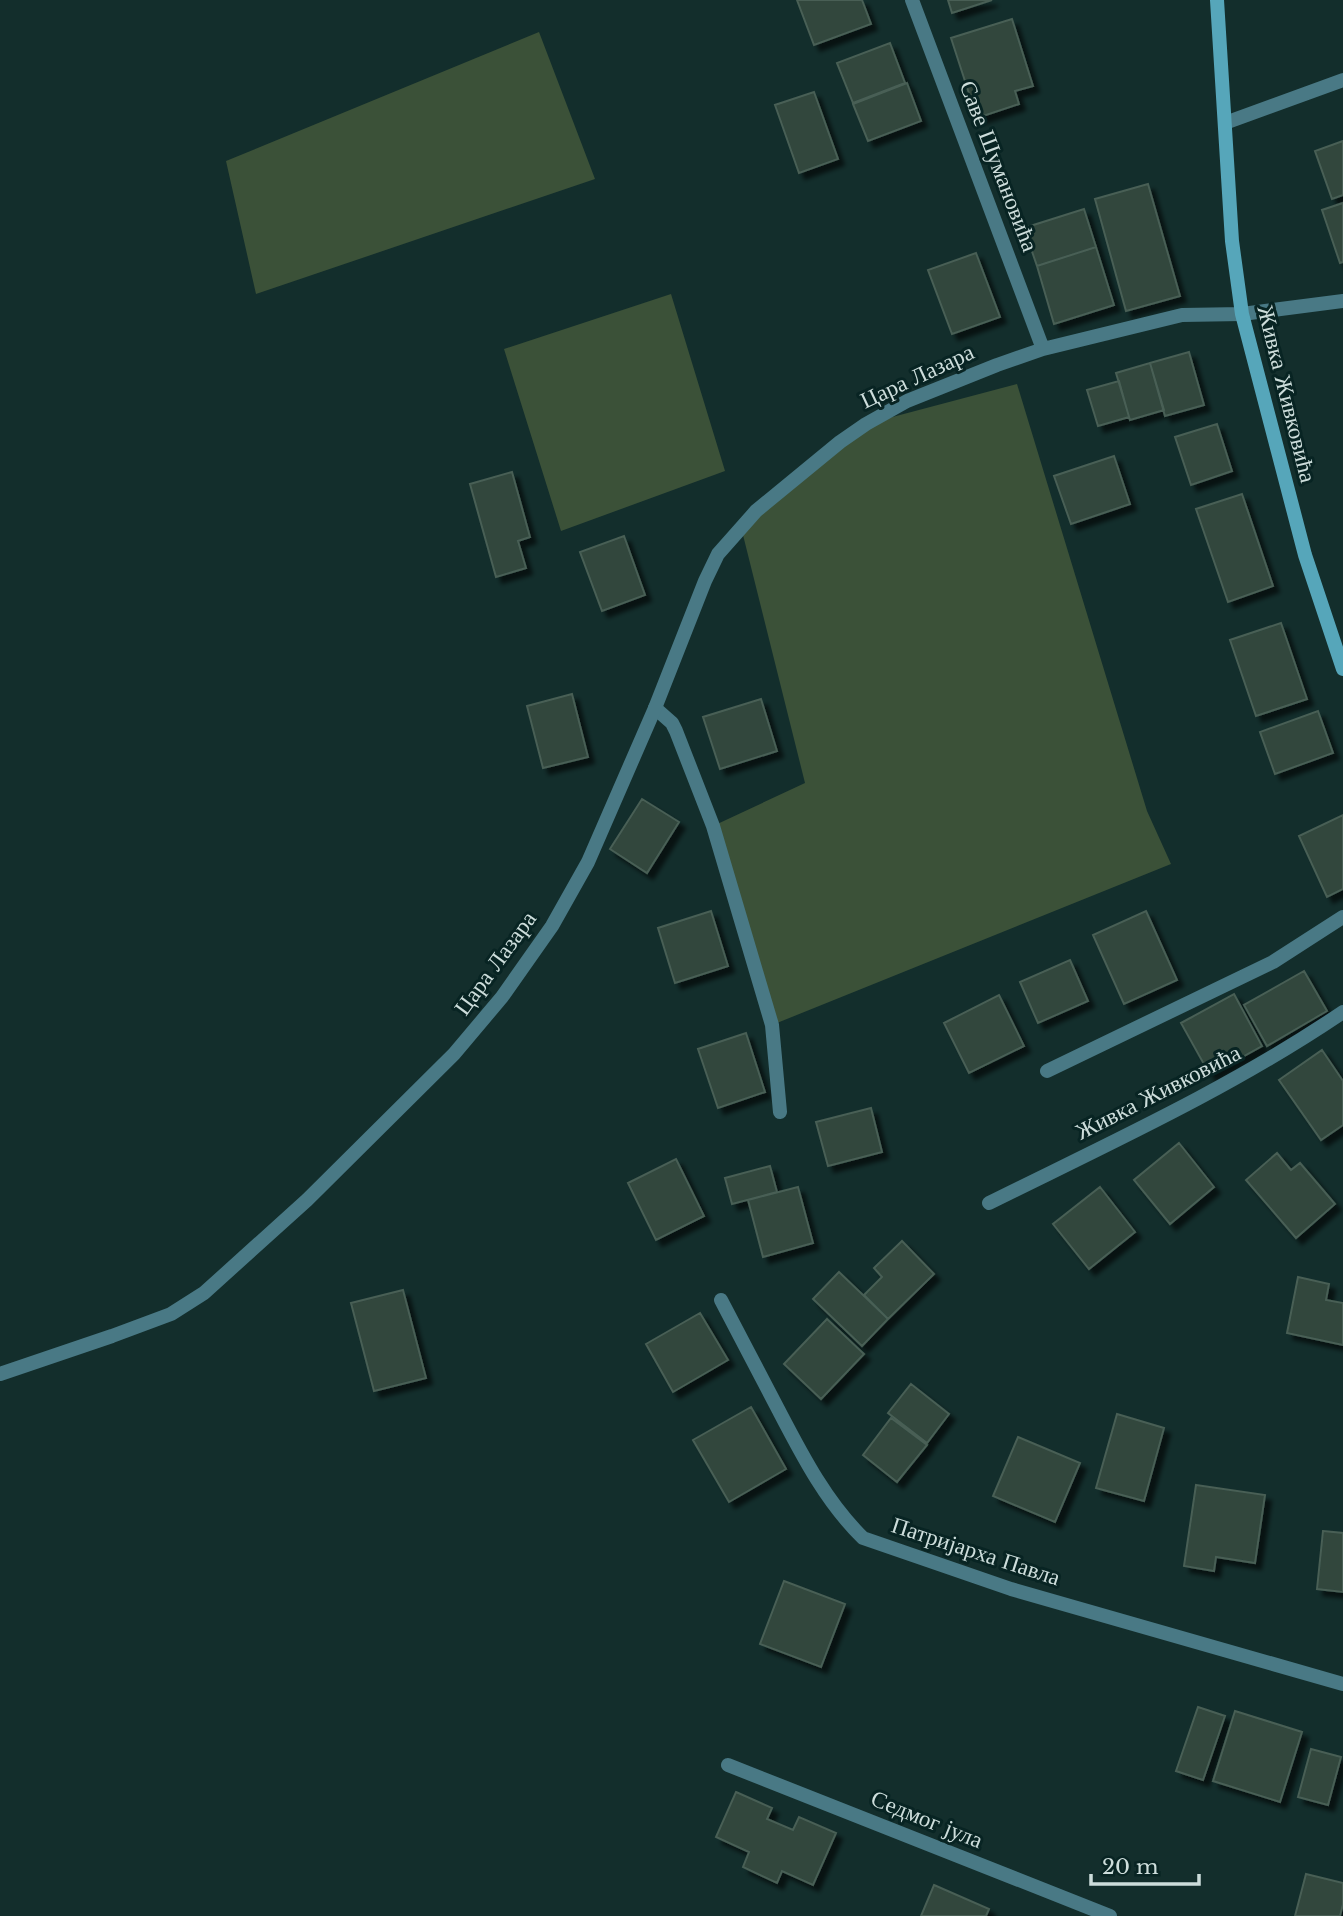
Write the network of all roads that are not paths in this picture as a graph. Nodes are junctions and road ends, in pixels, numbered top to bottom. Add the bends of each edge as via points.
1 (912, 0) edge
2 (1217, 0) edge
3 (1343, 80) edge
4 (1225, 123) junction
5 (1343, 301) edge
6 (1242, 314) junction
7 (1043, 349) junction
8 (1343, 669) edge
9 (655, 708) junction
10 (1343, 917) edge
11 (1343, 1012) edge
12 (1047, 1072) dead end
13 (780, 1112) dead end
14 (989, 1203) dead end
15 (721, 1300) dead end
16 (0, 1374) edge
17 (1343, 1684) edge
18 (728, 1765) dead end
19 (1110, 1916) edge

1 - 7 street, Саве Шумановића
2 - 4 street, Живка Живковића
3 - 4 street
4 - 6 street, Живка Живковића
5 - 6 street, Цара Лазара
6 - 7 street, Цара Лазара via 1182,315
6 - 8 street, Живка Живковића via 1305,555
7 - 9 street, Цара Лазара via 907,401 866,424 756,511 718,554
9 - 13 street via 676,731 713,826 772,1025
9 - 16 street, Цара Лазара via 588,862 552,926 454,1054 307,1200 204,1293 171,1314
10 - 12 street via 1273,962
11 - 14 street, Живка Живковића via 1216,1091
15 - 17 street, Патријарха Павла via 829,1500 863,1538 1011,1589
18 - 19 street, Седмог јула

